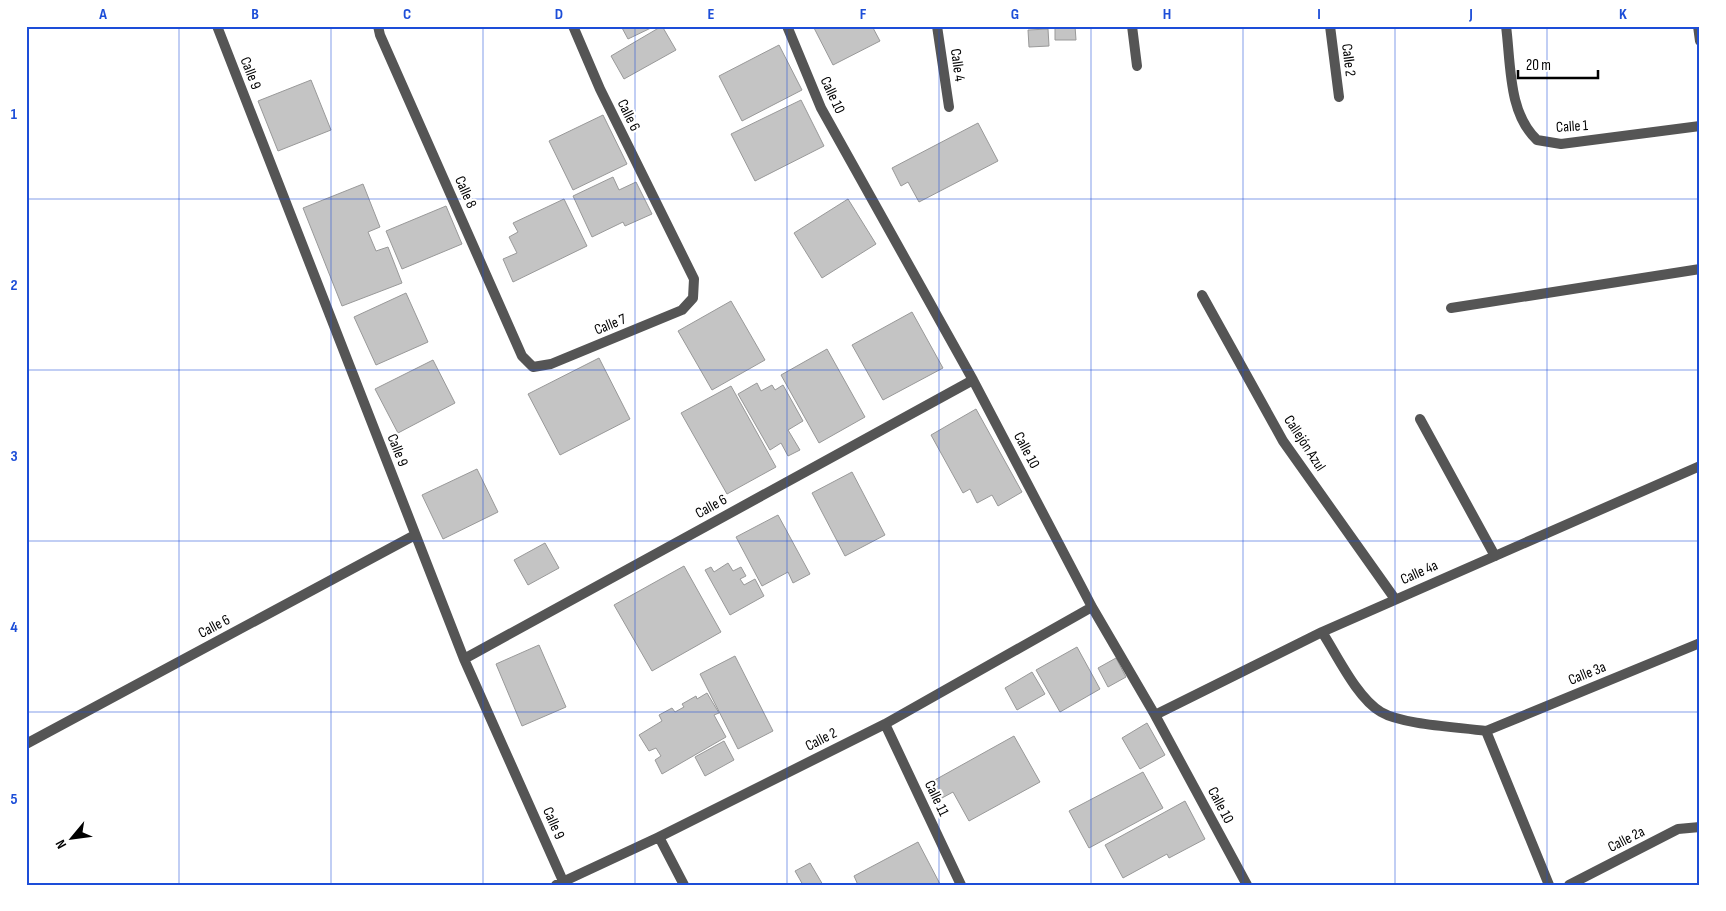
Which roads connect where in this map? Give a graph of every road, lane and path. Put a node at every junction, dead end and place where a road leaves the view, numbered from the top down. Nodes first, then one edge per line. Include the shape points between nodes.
1 (216, 26) edge
2 (378, 26) edge
3 (573, 26) edge
4 (787, 26) edge
5 (938, 26) edge
6 (1132, 26) edge
7 (1330, 26) edge
8 (1506, 26) edge
9 (1698, 26) edge
10 (1700, 41) edge
11 (1137, 66) dead end
12 (1339, 97) dead end
13 (949, 107) dead end
14 (1700, 126) edge
15 (1700, 269) edge
16 (1202, 295) dead end
17 (693, 298) joint
18 (1451, 308) dead end
19 (533, 366) joint
20 (973, 380) junction
21 (1420, 419) dead end
22 (1700, 466) edge
23 (415, 535) junction
24 (1495, 556) junction
25 (1395, 600) junction
26 (1092, 607) junction
27 (1322, 632) junction
28 (1700, 644) edge
29 (464, 658) junction
30 (1155, 715) junction
31 (886, 724) junction
32 (1486, 731) junction
33 (26, 744) edge
34 (1700, 827) edge
35 (659, 837) junction
36 (559, 883) edge
37 (684, 885) edge
38 (962, 885) edge
39 (1247, 885) edge
40 (1549, 885) edge
41 (1569, 885) edge

1 - 23 street, Calle 9
2 - 19 street, Calle 8 via 522,356
3 - 17 street, Calle 6 via 600,89 694,279
4 - 20 street, Calle 10 via 821,108
5 - 13 street, Calle 4
6 - 11 street
7 - 12 street, Calle 2
8 - 14 street, Calle 1 via 1514,99 1522,121 1537,140 1561,144
9 - 10 street
15 - 18 street
16 - 25 street, Callejón Azul via 1283,441
17 - 19 street, Calle 7 via 682,310 551,364
20 - 26 street, Calle 10
20 - 29 street, Calle 6
21 - 24 street
22 - 24 street, Calle 4a
23 - 29 street, Calle 9
23 - 33 street, Calle 6
24 - 25 street, Calle 4a
25 - 27 street, Calle 4a
26 - 30 street, Calle 10
26 - 31 street, Calle 2
27 - 30 street, Calle 4a
27 - 32 street via 1362,694 1381,712 1417,722
28 - 32 street, Calle 3a
29 - 36 street, Calle 9
30 - 39 street, Calle 10
31 - 35 street, Calle 2
31 - 38 street, Calle 11
32 - 40 street
34 - 41 street, Calle 2a via 1678,829
35 - 36 street, Calle 2
35 - 37 street

